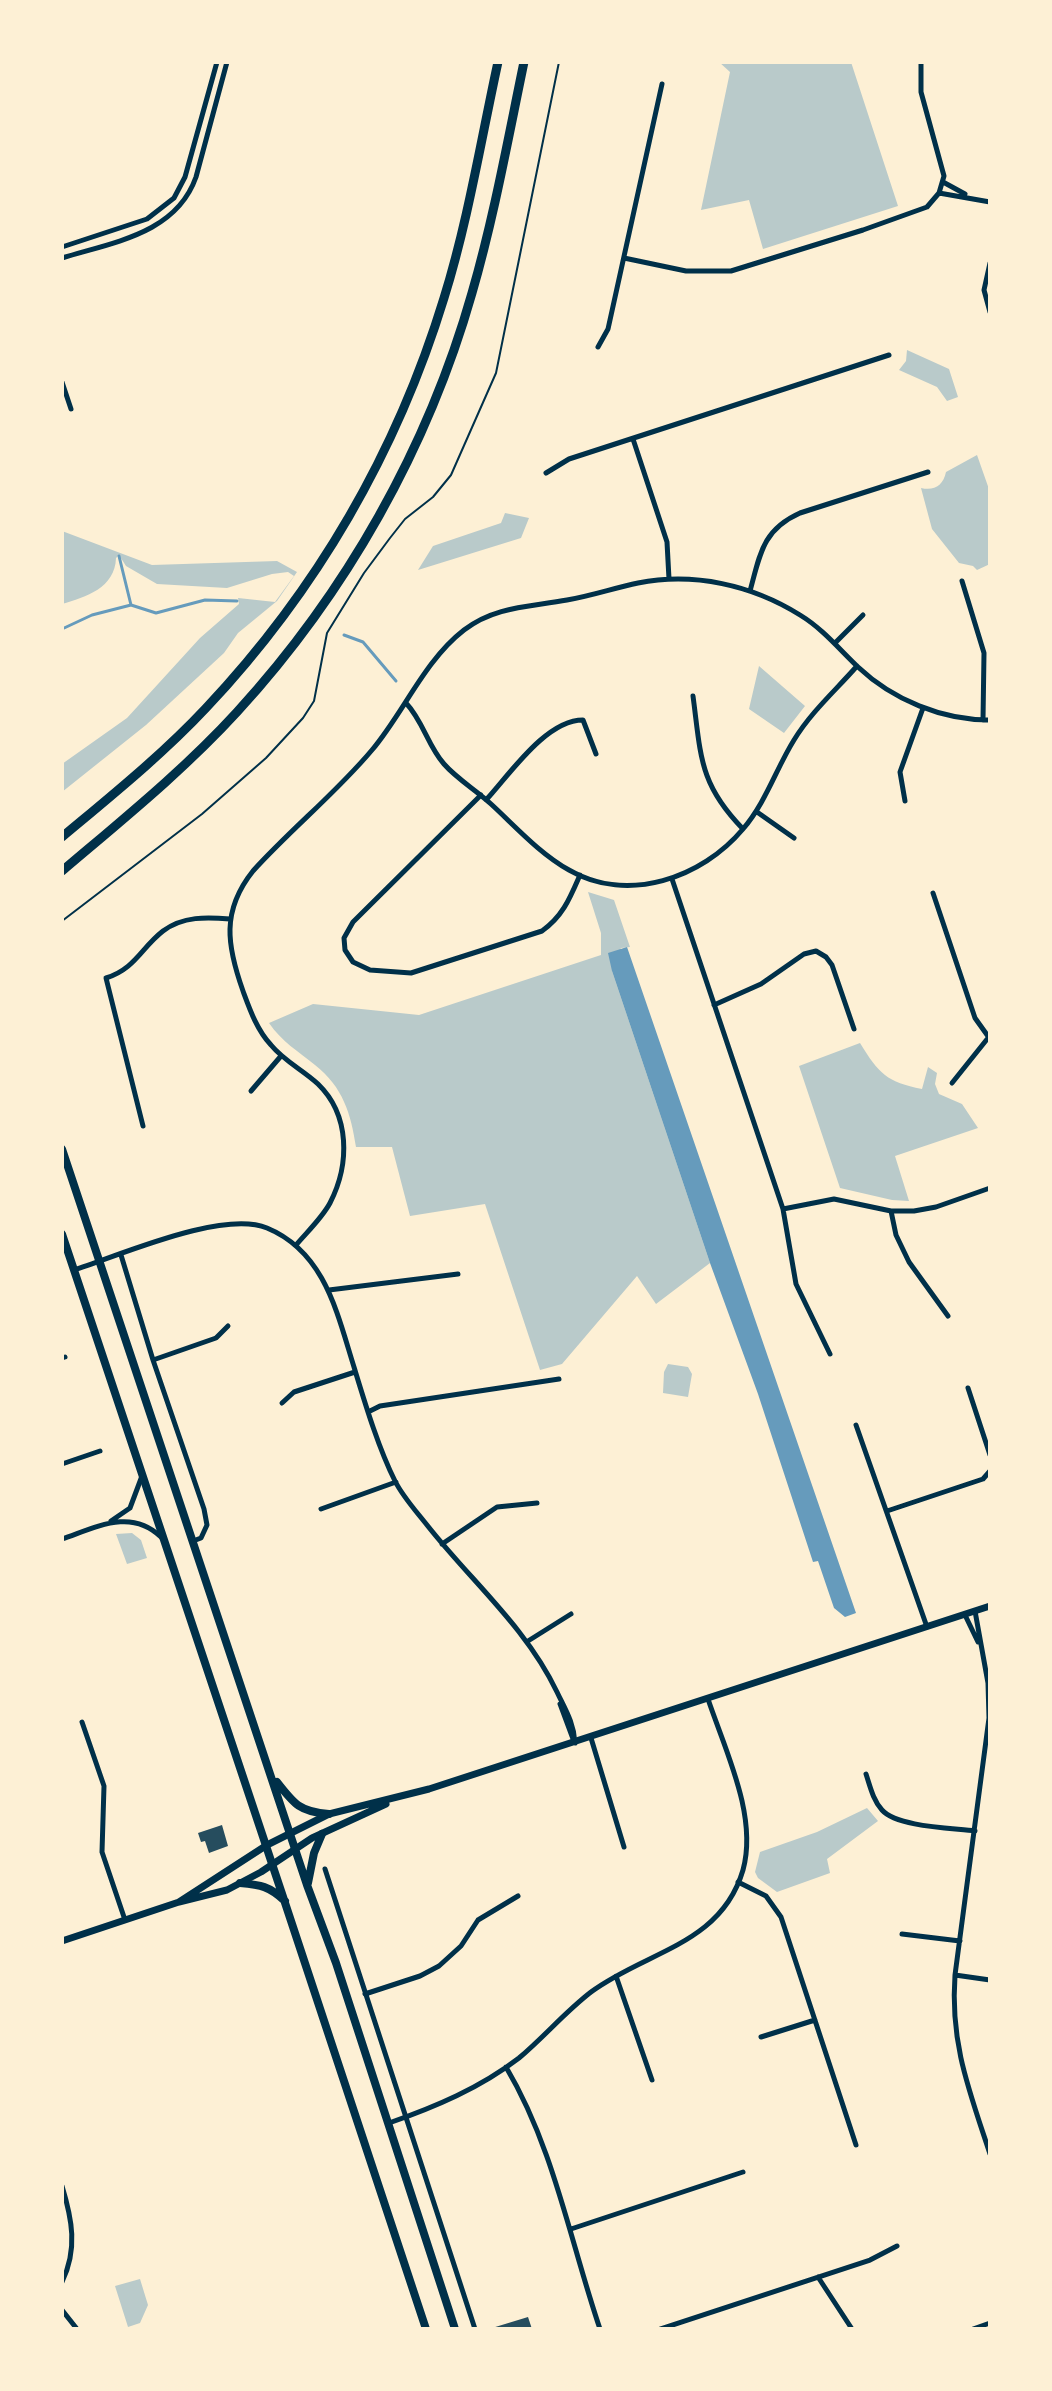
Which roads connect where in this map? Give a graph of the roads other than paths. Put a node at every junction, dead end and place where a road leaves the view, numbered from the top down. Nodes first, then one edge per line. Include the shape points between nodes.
1 (217, 62) edge
2 (227, 62) edge
3 (498, 62) edge
4 (524, 62) edge
5 (921, 62) edge
6 (662, 84) dead end
7 (943, 182) junction
8 (939, 193) junction
9 (969, 197) junction
10 (990, 202) edge
11 (62, 247) edge
12 (62, 258) edge
13 (624, 258) junction
14 (990, 263) edge
15 (990, 312) edge
16 (598, 347) dead end
17 (889, 355) dead end
18 (62, 382) edge
19 (71, 409) dead end
20 (633, 439) junction
21 (928, 472) dead end
22 (546, 473) dead end
23 (669, 579) junction
24 (962, 581) dead end
25 (750, 591) junction
26 (863, 615) dead end
27 (835, 643) junction
28 (857, 666) junction
29 (693, 696) dead end
30 (406, 703) junction
31 (923, 708) junction
32 (986, 720) edge
33 (596, 754) dead end
34 (484, 798) junction
35 (905, 801) dead end
36 (757, 812) junction
37 (743, 829) junction
38 (62, 837) edge
39 (794, 838) dead end
40 (62, 871) edge
41 (580, 875) junction
42 (672, 879) junction
43 (933, 893) dead end
44 (230, 919) junction
45 (714, 1005) junction
46 (854, 1029) dead end
47 (989, 1038) edge
48 (281, 1056) junction
49 (952, 1083) dead end
50 (251, 1091) dead end
51 (143, 1126) dead end
52 (62, 1149) edge
53 (990, 1188) edge
54 (783, 1209) junction
55 (891, 1211) junction
56 (62, 1234) edge
57 (296, 1245) junction
58 (121, 1255) junction
59 (100, 1262) junction
60 (74, 1270) junction
61 (458, 1274) dead end
62 (329, 1290) junction
63 (948, 1316) dead end
64 (228, 1326) dead end
65 (830, 1354) dead end
66 (153, 1360) junction
67 (355, 1372) junction
68 (559, 1379) dead end
69 (968, 1388) dead end
70 (282, 1403) dead end
71 (370, 1411) junction
72 (856, 1425) dead end
73 (100, 1451) dead end
74 (990, 1455) edge
75 (62, 1464) edge
76 (990, 1471) edge
77 (142, 1476) junction
78 (396, 1482) junction
79 (537, 1503) dead end
80 (321, 1509) dead end
81 (887, 1511) junction
82 (107, 1524) junction
83 (62, 1539) edge
84 (163, 1539) junction
85 (193, 1541) junction
86 (442, 1544) junction
87 (990, 1606) edge
88 (975, 1611) junction
89 (571, 1614) dead end
90 (965, 1615) junction
91 (927, 1627) junction
92 (528, 1641) junction
93 (980, 1646) junction
94 (708, 1699) junction
95 (990, 1706) edge
96 (990, 1718) edge
97 (82, 1722) dead end
98 (591, 1738) junction
99 (575, 1743) junction
100 (866, 1774) dead end
101 (272, 1775) junction
102 (403, 1797) junction
103 (329, 1814) junction
104 (291, 1831) junction
105 (975, 1831) junction
106 (322, 1834) junction
107 (267, 1845) junction
108 (624, 1847) dead end
109 (296, 1849) junction
110 (274, 1864) junction
111 (325, 1869) dead end
112 (738, 1882) junction
113 (240, 1883) junction
114 (307, 1885) junction
115 (518, 1896) dead end
116 (285, 1901) junction
117 (179, 1902) junction
118 (125, 1920) junction
119 (902, 1934) dead end
120 (62, 1941) edge
121 (960, 1941) junction
122 (955, 1975) junction
123 (616, 1976) junction
124 (990, 1980) edge
125 (365, 1994) junction
126 (815, 2020) junction
127 (761, 2037) dead end
128 (506, 2067) junction
129 (652, 2080) dead end
130 (405, 2117) junction
131 (387, 2124) junction
132 (856, 2145) dead end
133 (990, 2154) edge
134 (743, 2172) dead end
135 (62, 2186) edge
136 (571, 2229) junction
137 (897, 2246) dead end
138 (818, 2277) junction
139 (62, 2282) edge
140 (62, 2310) edge
141 (990, 2323) edge
142 (77, 2329) edge
143 (426, 2329) edge
144 (455, 2329) edge
145 (475, 2329) edge
146 (600, 2329) edge
147 (660, 2329) edge
148 (852, 2329) edge
149 (973, 2329) edge

1 - 11 street via 185,177 174,198 147,219
2 - 12 street via 196,177 176,211 149,229
3 - 38 highway via 456,255 429,343 383,455 356,505 314,574 239,672 139,772
4 - 40 highway via 482,255 444,377 395,487 333,591 258,688 159,788
5 - 7 street via 921,92 943,163
6 - 13 street
7 - 8 street
7 - 9 street
8 - 9 street
8 - 13 street via 916,213 731,271 686,271
9 - 10 street
13 - 16 street via 608,329
14 - 15 street via 984,290
17 - 20 street
18 - 19 street
20 - 22 street via 569,459
20 - 23 street via 667,542
21 - 25 street via 781,523 764,544
23 - 25 street
23 - 30 street via 489,616 442,651
24 - 32 street via 984,653
25 - 27 street via 801,616
26 - 27 street
27 - 28 street
28 - 31 street
28 - 36 street via 796,737
29 - 37 street via 705,774 720,804
30 - 34 street via 444,764
30 - 44 street via 366,757 253,871
31 - 32 street
31 - 35 street via 900,772
33 - 34 street via 583,720 571,720 542,738
34 - 41 street via 549,856
34 - 41 street via 353,922 344,938 353,962 370,970 411,973 542,931 568,905
36 - 37 street
36 - 39 street
37 - 42 street via 706,862
41 - 42 street via 629,886
42 - 45 street
43 - 47 street via 975,1018
44 - 48 street via 230,950 248,1006
44 - 51 street via 195,918 174,925 127,969 106,978
45 - 46 street via 816,951 832,965
45 - 54 street
47 - 49 street
48 - 50 street
48 - 57 street via 324,1092 340,1118 344,1137 344,1161 329,1205
52 - 59 main road
53 - 55 street via 925,1210
54 - 55 street via 834,1199
54 - 65 street via 796,1284
55 - 63 street via 909,1262
56 - 60 main road
57 - 58 street via 268,1229 236,1223 195,1230
57 - 62 street
58 - 59 street
58 - 66 street
59 - 60 street
59 - 85 main road
60 - 77 main road
61 - 62 street
62 - 67 street
64 - 66 street via 216,1338
66 - 85 street via 204,1509 206,1527
67 - 70 street via 294,1392
67 - 71 street
68 - 71 street
69 - 74 street
71 - 78 street
72 - 81 street
73 - 75 street
76 - 81 street via 983,1479
77 - 82 street via 130,1508
77 - 84 main road
78 - 80 street
78 - 86 street
79 - 86 street via 497,1507
81 - 91 street
82 - 83 street
82 - 84 street via 143,1524
84 - 107 main road
85 - 101 main road
86 - 92 street
87 - 88 main road
88 - 90 main road
88 - 93 street
89 - 92 street
90 - 91 main road
90 - 93 street
91 - 94 main road
92 - 99 street via 574,1729
93 - 95 street
94 - 98 main road
94 - 112 street via 746,1817 746,1859
95 - 96 street
96 - 105 street
97 - 118 street via 104,1786 102,1852
98 - 99 main road
98 - 108 street
99 - 102 main road
100 - 105 street via 878,1804 892,1817
101 - 103 main road via 293,1803
101 - 104 main road
102 - 103 main road
102 - 106 main road
103 - 104 main road
104 - 107 main road
104 - 109 main road
105 - 121 street
106 - 109 main road
106 - 114 main road
107 - 110 main road
107 - 117 main road
109 - 110 main road
109 - 114 main road
110 - 113 main road
110 - 116 main road
111 - 125 street
112 - 123 street via 724,1908 703,1930
112 - 126 street via 766,1896 777,1909
113 - 116 main road via 264,1884
113 - 117 main road via 215,1895
114 - 131 main road
115 - 125 street via 478,1920 439,1966
116 - 143 main road
117 - 118 main road
118 - 120 main road
119 - 121 street
121 - 122 street
122 - 124 street
122 - 133 street via 958,2053
123 - 128 street
123 - 129 street
125 - 130 street
126 - 127 street
126 - 132 street
128 - 130 street via 459,2095
128 - 136 street via 534,2118
130 - 131 street
130 - 145 street
131 - 144 main road
134 - 136 street
135 - 139 street via 73,2238
136 - 146 street
137 - 138 street
138 - 147 street
138 - 148 street
140 - 142 street
141 - 149 street

